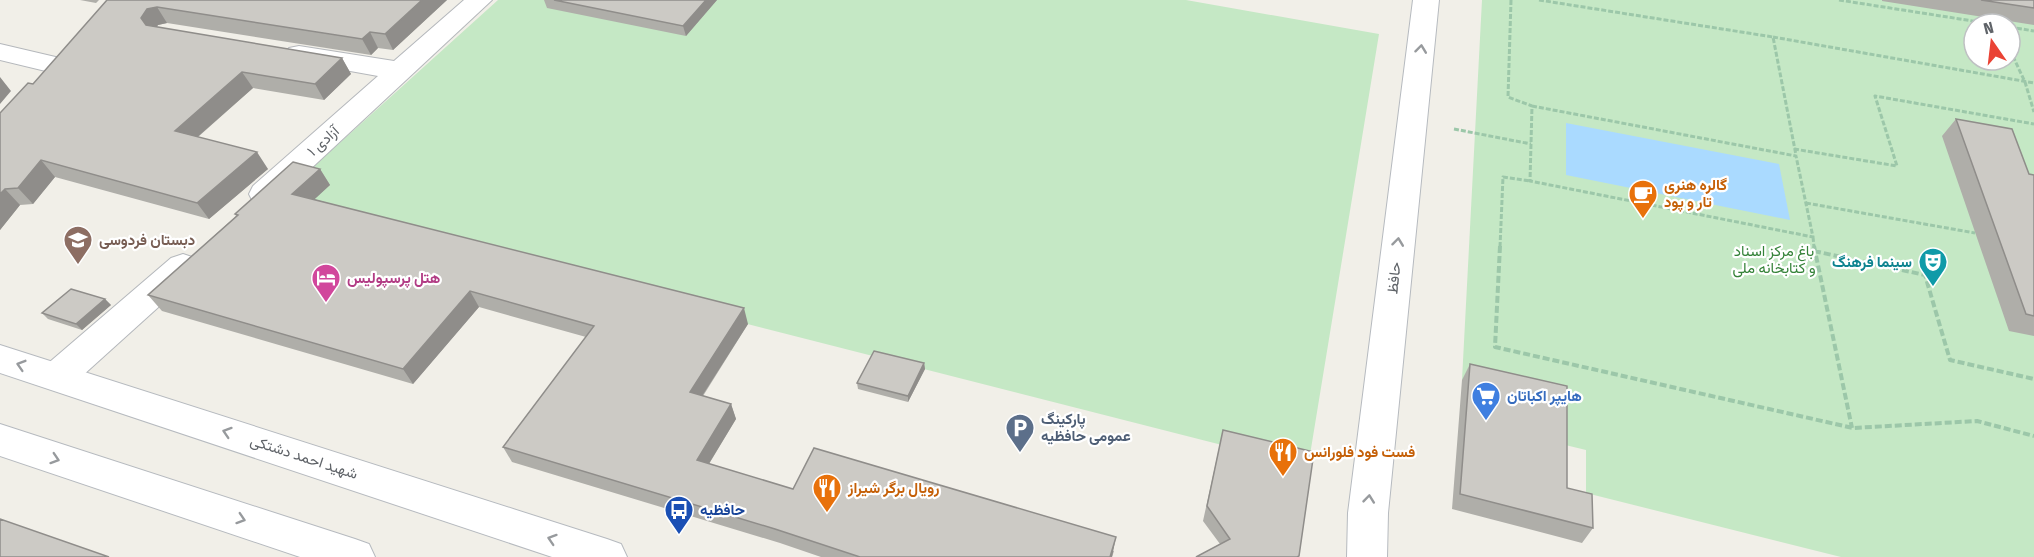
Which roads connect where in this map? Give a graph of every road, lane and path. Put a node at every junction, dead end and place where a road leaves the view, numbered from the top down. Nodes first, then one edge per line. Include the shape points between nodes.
1 (479, 0) edge
2 (1426, 0) edge
3 (1511, 0) edge
4 (1539, 0) edge
5 (1839, 0) edge
6 (1962, 19) edge
7 (1773, 37) junction
8 (272, 50) edge
9 (0, 52) edge
10 (401, 70) junction
11 (2020, 72) edge
12 (2025, 82) junction
13 (2034, 83) edge
14 (31, 90) edge
15 (1532, 106) junction
16 (2034, 112) edge
17 (2034, 124) edge
18 (1454, 129) dead end
19 (1531, 144) junction
20 (1794, 149) junction
21 (1796, 156) junction
22 (1530, 181) junction
23 (1806, 204) junction
24 (245, 210) edge
25 (1975, 233) dead end
26 (1813, 237) junction
27 (201, 249) edge
28 (1814, 251) junction
29 (0, 359) edge
30 (58, 376) junction
31 (2034, 379) edge
32 (1852, 428) junction
33 (2034, 436) edge
34 (0, 440) edge
35 (355, 557) edge
36 (607, 557) edge
37 (1367, 557) edge

1 - 10 main road, آزادی ۱
37 -> 2 main road, حافظ via 1368,513
3 - 15 path via 1508,96
4 - 7 path
5 - 6 path
7 - 12 path
7 - 20 path
8 - 10 main road
9 - 14 main road via 62,57
10 - 24 main road, آزادی ۱
11 - 12 path
12 - 13 path
12 - 16 path
15 - 19 path
15 - 21 path
17 - 20 path via 1875,96 1898,166
18 - 19 path
19 - 22 path
20 - 21 path
21 - 23 path
22 - 26 path
22 - 32 path via 1503,177 1495,347
23 - 25 path
23 - 26 path
26 - 28 path
27 - 30 main road
28 - 31 path via 1925,275 1950,360
28 - 32 path
30 -> 29 main road, شهید احمد دشتکی
36 -> 30 main road, شهید احمد دشتکی
32 - 33 path via 1977,421
34 -> 35 main road

